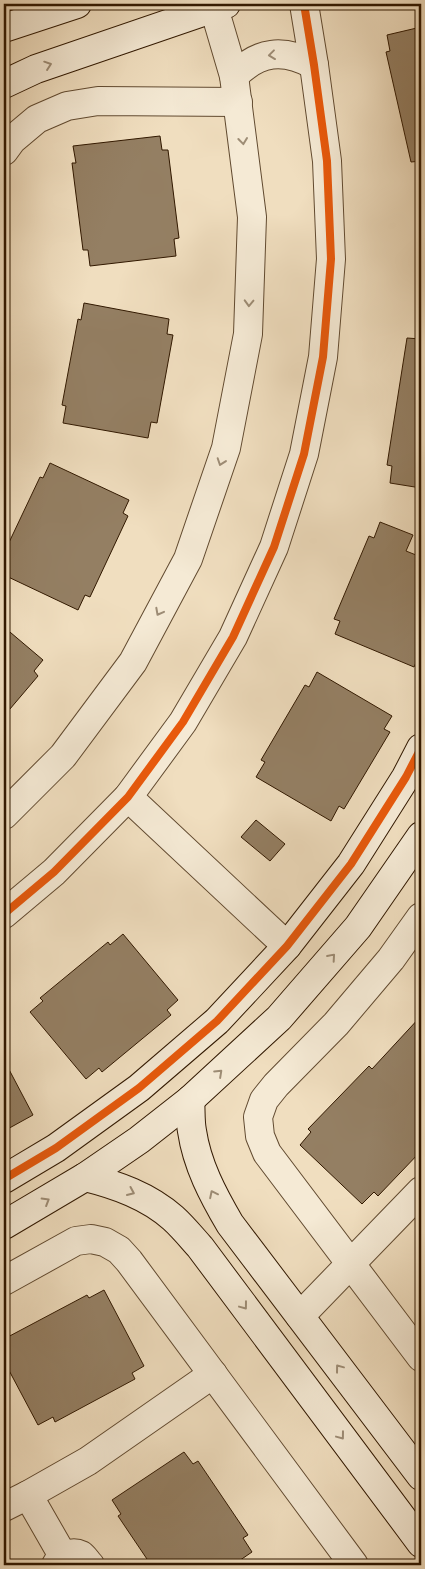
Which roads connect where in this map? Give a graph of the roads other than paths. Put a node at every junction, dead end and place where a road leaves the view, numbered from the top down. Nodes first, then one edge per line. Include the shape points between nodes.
1 (78, 4) edge
2 (304, 4) edge
3 (220, 6) edge
4 (4, 28) edge
5 (314, 66) junction
6 (4, 84) edge
7 (236, 89) junction
8 (4, 152) edge
9 (421, 748) edge
10 (128, 797) junction
11 (4, 815) edge
12 (421, 836) edge
13 (4, 914) edge
14 (421, 917) edge
15 (288, 946) junction
16 (190, 1100) junction
17 (85, 1177) junction
18 (4, 1179) edge
19 (421, 1191) edge
20 (230, 1224) junction
21 (4, 1225) edge
22 (200, 1247) junction
23 (351, 1264) junction
24 (4, 1281) edge
25 (300, 1316) junction
26 (421, 1357) edge
27 (213, 1374) junction
28 (421, 1476) edge
29 (28, 1495) junction
30 (4, 1507) edge
31 (421, 1543) edge
32 (59, 1561) edge
33 (90, 1565) edge
34 (354, 1565) edge

1 - 4 street
2 - 5 street
6 -> 3 street via 36,69
3 - 7 street
5 -> 7 street via 287,54 257,58 244,66
5 - 10 street via 327,161 331,259 322,357 304,454 274,547 233,637 183,722
7 - 8 street via 66,106 37,119 12,140
7 -> 11 street via 252,217 248,334 226,448 188,559 133,662 63,756
9 - 15 street via 351,864
10 - 13 street via 54,872
10 - 15 street
16 -> 12 street via 279,1018 358,927
14 - 23 street via 391,959 336,1024 276,1085 264,1100 258,1117 260,1136 267,1153
15 - 18 street via 217,1021 139,1088 56,1148
16 - 17 street
20 -> 16 street via 200,1163 192,1131
21 -> 17 street
17 -> 22 street via 115,1184 146,1198 173,1218
19 - 23 street
20 - 22 street
20 - 25 street
22 -> 31 street
23 - 25 street
23 - 26 street
24 - 27 street via 76,1241 91,1239 105,1242 129,1261
28 -> 25 street
27 - 29 street via 88,1461
27 - 34 street
29 - 30 street
29 - 32 street
32 - 33 street via 72,1554 82,1556

